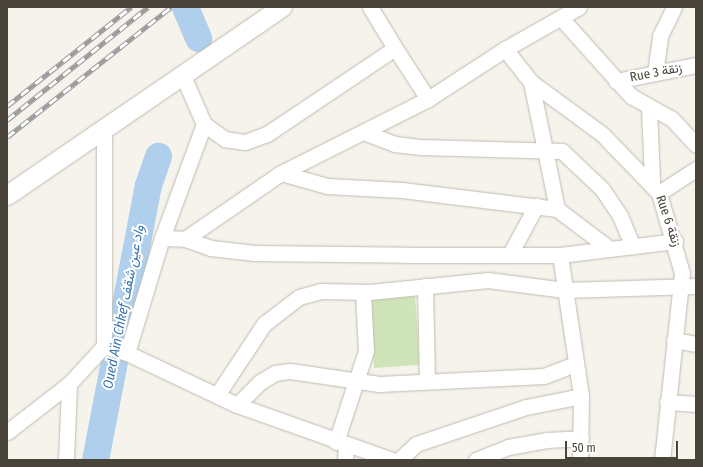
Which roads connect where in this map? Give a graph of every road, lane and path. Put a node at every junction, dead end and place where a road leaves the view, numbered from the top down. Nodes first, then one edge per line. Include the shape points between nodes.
1 (282, 7) edge
2 (370, 7) edge
3 (579, 7) edge
4 (674, 7) edge
5 (561, 18) junction
6 (395, 48) junction
7 (505, 49) junction
8 (696, 66) edge
9 (655, 73) junction
10 (183, 76) junction
11 (616, 80) junction
12 (531, 82) junction
13 (428, 99) junction
14 (649, 108) junction
15 (204, 124) junction
16 (104, 130) junction
17 (366, 133) junction
18 (696, 145) edge
19 (545, 148) junction
20 (696, 169) edge
21 (281, 173) junction
22 (656, 187) junction
23 (7, 195) edge
24 (536, 206) junction
25 (557, 209) junction
26 (162, 238) junction
27 (185, 239) junction
28 (675, 241) junction
29 (606, 246) junction
30 (633, 246) junction
31 (510, 254) junction
32 (560, 254) junction
33 (425, 286) junction
34 (680, 286) junction
35 (696, 286) edge
36 (564, 290) junction
37 (363, 292) junction
38 (674, 340) junction
39 (696, 344) edge
40 (106, 346) junction
41 (126, 352) junction
42 (576, 364) junction
43 (427, 379) junction
44 (356, 382) junction
45 (69, 384) junction
46 (217, 395) junction
47 (581, 396) junction
48 (667, 402) junction
49 (696, 404) edge
50 (237, 405) junction
51 (7, 432) edge
52 (581, 438) junction
53 (343, 449) edge
54 (66, 460) edge
55 (392, 460) edge
56 (399, 460) edge
57 (476, 460) edge
58 (580, 460) edge
59 (662, 460) edge

1 - 10 street
2 - 6 street
3 - 5 street
4 - 9 street via 660,36
5 - 7 street
5 - 11 street
6 - 13 street
6 - 15 street via 266,134 245,142 225,138
7 - 12 street, Rue 6 زنقة
7 - 13 street
8 - 9 street, Rue 3 زنقة
9 - 11 street, Rue 3 زنقة
10 - 15 street
10 - 16 street
11 - 14 street
12 - 19 street
12 - 22 street, Rue 6 زنقة via 602,134
13 - 17 street
14 - 18 street via 682,126
14 - 22 street
15 - 26 street
16 - 23 street
16 - 40 street
17 - 19 street via 395,144 421,147
17 - 21 street
19 - 25 street
19 - 30 street via 562,151 602,189 620,216
20 - 22 street
21 - 24 street via 327,186
21 - 27 street
22 - 28 street, Rue 6 زنقة
24 - 25 street
24 - 31 street
25 - 29 street
26 - 27 street
26 - 41 street
27 - 31 street via 211,248 255,253
28 - 30 street
28 - 34 street, Rue 6 زنقة via 682,273
29 - 30 street
29 - 32 street
31 - 32 street
32 - 36 street
33 - 36 street via 488,280
33 - 37 street
33 - 43 street
34 - 35 street
34 - 36 street
34 - 38 street, Rue 6 زنقة
36 - 42 street
37 - 44 street via 366,351
37 - 46 street via 321,291 299,297 283,307 243,352
38 - 39 street
38 - 48 street, Rue 6 زنقة
40 - 41 street
40 - 45 street
41 - 46 street
42 - 43 street via 544,376
42 - 47 street
43 - 44 street
44 - 50 street via 290,371 275,373 244,395
44 - 53 street
45 - 51 street
45 - 54 street
46 - 50 street
47 - 52 street
47 - 56 street via 526,407 416,444
48 - 49 street
48 - 59 street, Rue 6 زنقة
50 - 53 street
52 - 57 street via 508,446
52 - 58 street
53 - 55 street

